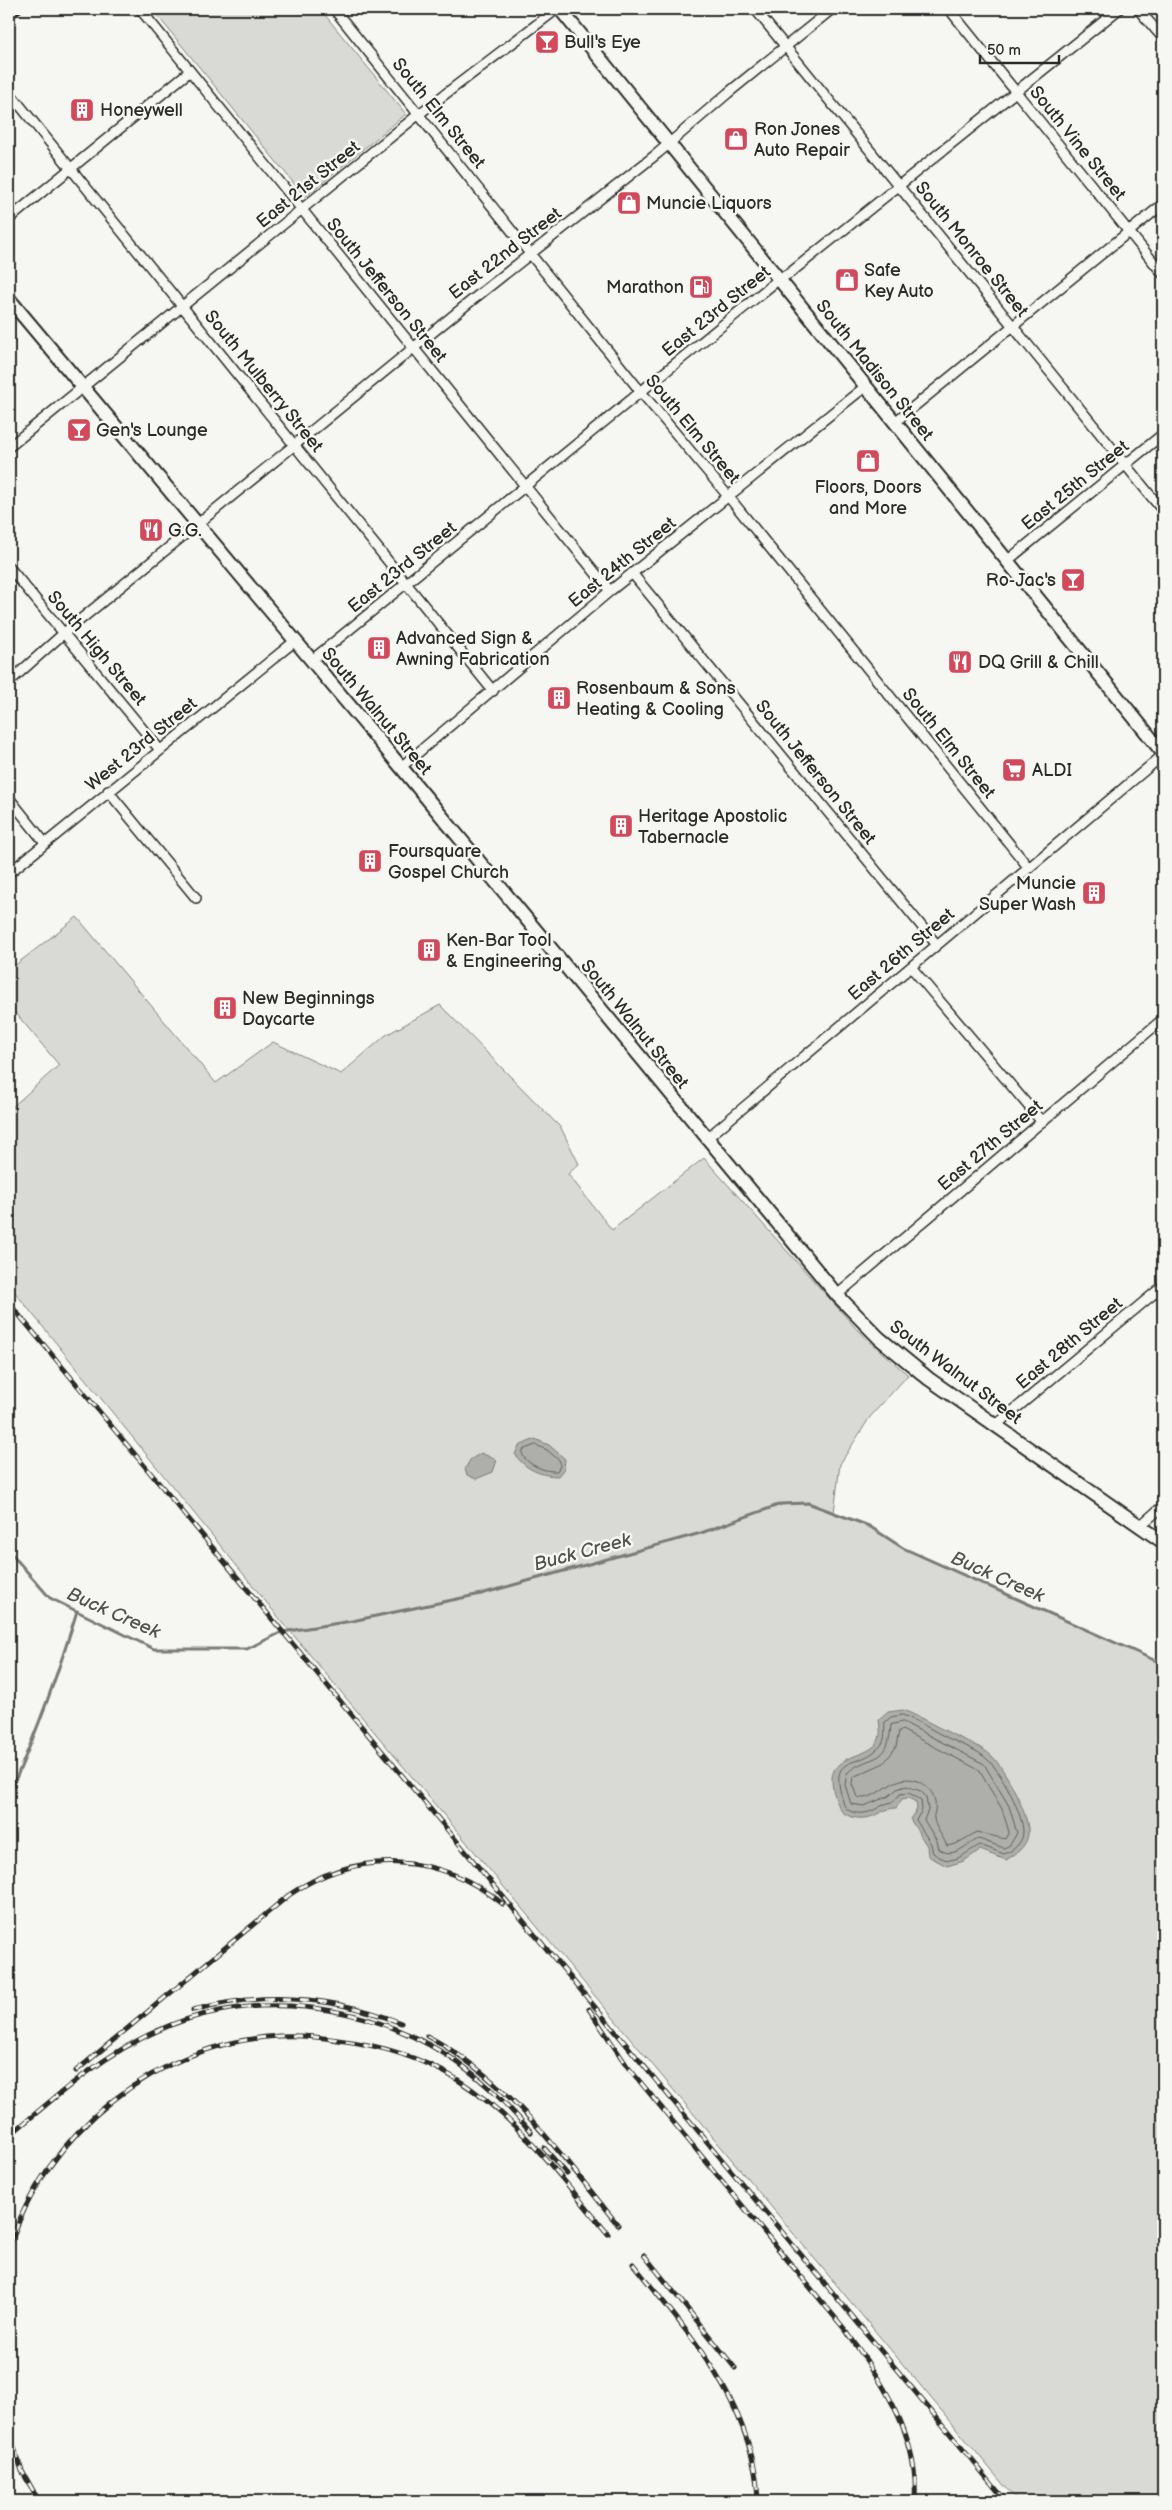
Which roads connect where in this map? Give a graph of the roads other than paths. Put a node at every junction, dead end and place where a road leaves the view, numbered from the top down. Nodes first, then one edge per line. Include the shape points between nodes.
1 (140, 9) edge
2 (334, 9) edge
3 (558, 9) edge
4 (755, 9) edge
5 (832, 9) edge
6 (949, 9) edge
7 (1118, 9) edge
8 (1138, 9) edge
9 (1163, 38) edge
10 (786, 47) junction
11 (190, 71) junction
12 (9, 92) edge
13 (1016, 92) junction
14 (419, 114) junction
15 (670, 142) junction
16 (71, 168) junction
17 (899, 186) junction
18 (1163, 204) edge
19 (302, 210) junction
20 (9, 219) edge
21 (1130, 232) junction
22 (532, 254) junction
23 (1163, 274) edge
24 (779, 279) junction
25 (9, 299) edge
26 (182, 306) junction
27 (1014, 326) junction
28 (413, 348) junction
29 (866, 386) junction
30 (82, 387) junction
31 (641, 392) junction
32 (895, 422) junction
33 (1163, 434) edge
34 (296, 444) junction
35 (9, 447) edge
36 (1126, 465) junction
37 (527, 486) junction
38 (728, 496) junction
39 (1163, 511) edge
40 (199, 524) junction
41 (1007, 561) junction
42 (9, 567) edge
43 (632, 573) junction
44 (407, 585) junction
45 (610, 591) junction
46 (64, 633) junction
47 (295, 641) junction
48 (312, 660) junction
49 (9, 682) edge
50 (493, 691) junction
51 (160, 750) junction
52 (1163, 754) edge
53 (401, 767) junction
54 (108, 791) junction
55 (9, 798) edge
56 (45, 843) junction
57 (1029, 868) junction
58 (9, 873) edge
59 (196, 898) dead end
60 (937, 945) junction
61 (911, 967) junction
62 (1163, 1019) edge
63 (1042, 1122) junction
64 (706, 1139) junction
65 (1163, 1286) edge
66 (838, 1296) junction
67 (996, 1425) junction
68 (1163, 1506) edge
69 (1141, 1525) junction
70 (1163, 1542) edge

1 - 11 street, South Jefferson Street
2 - 14 street, South Elm Street
3 - 14 street, East 21st Street
3 - 15 main road, South Madison Street
4 - 10 street, South Monroe Street
5 - 10 street, East 22nd Street
6 - 13 street, South Vine Street
7 - 13 street, East 23rd Street
8 - 9 street
10 - 15 street, East 22nd Street
10 - 17 street, South Monroe Street
11 - 16 street
11 - 19 street, South Jefferson Street
12 - 16 street, South Mulberry Street
13 - 17 street, East 23rd Street
13 - 21 street, South Vine Street
14 - 19 street, East 21st Street
14 - 22 street, South Elm Street
15 - 22 street, East 22nd Street
15 - 24 main road, South Madison Street
16 - 20 street
16 - 26 street, South Mulberry Street
17 - 24 street, East 23rd Street
17 - 27 street, South Monroe Street
18 - 21 street
19 - 26 street, East 21st Street
19 - 28 street, South Jefferson Street
21 - 23 street, South Vine Street
21 - 27 street
22 - 28 street, East 22nd Street
22 - 31 street, South Elm Street
24 - 29 main road, South Madison Street
24 - 31 street, East 23rd Street
25 - 30 main road, South Walnut Street
26 - 30 street, East 21st Street
26 - 34 street, South Mulberry Street
27 - 32 street
27 - 36 street, South Monroe Street
28 - 34 street, East 22nd Street
28 - 37 street, South Jefferson Street
29 - 32 main road, South Madison Street
29 - 38 street, East 24th Street
30 - 35 street, East 21st Street
30 - 40 main road, South Walnut Street
31 - 37 street, East 23rd Street
31 - 38 street, South Elm Street
32 - 41 main road, South Madison Street
33 - 36 street, East 25th Street
34 - 40 street, East 22nd Street
34 - 44 street, South Mulberry Street
36 - 39 street, South Monroe Street
36 - 41 street, East 25th Street
37 - 44 street, East 23rd Street
37 - 45 street, South Jefferson Street
38 - 43 street, East 24th Street
38 - 57 street, South Elm Street
40 - 46 street, East 22nd Street
40 - 47 main road, South Walnut Street
41 - 52 main road, South Madison Street
42 - 46 street, South High Street
43 - 45 street, East 24th Street
43 - 60 street, South Jefferson Street
44 - 48 street, East 23rd Street
44 - 50 street, South Mulberry Street
45 - 50 street, East 24th Street
46 - 49 street, East 22nd Street
46 - 51 street, South High Street
47 - 48 main road, South Walnut Street
47 - 51 street, West 23rd Street
48 - 53 main road, South Walnut Street
50 - 53 street, East 24th Street
51 - 54 street, West 23rd Street
52 - 57 street, East 26th Street
53 - 64 main road, South Walnut Street
54 - 56 street, West 23rd Street
54 - 59 street
55 - 56 street
56 - 58 street, West 23rd Street
57 - 60 street, East 26th Street
60 - 61 street, East 26th Street
61 - 63 street
61 - 64 street, East 26th Street
62 - 63 street, East 27th Street
63 - 66 street, East 27th Street
64 - 66 main road, South Walnut Street
65 - 67 street, East 28th Street
66 - 67 main road, South Walnut Street via 901,1358
67 - 69 main road, South Walnut Street
68 - 69 street
69 - 70 main road, South Walnut Street

